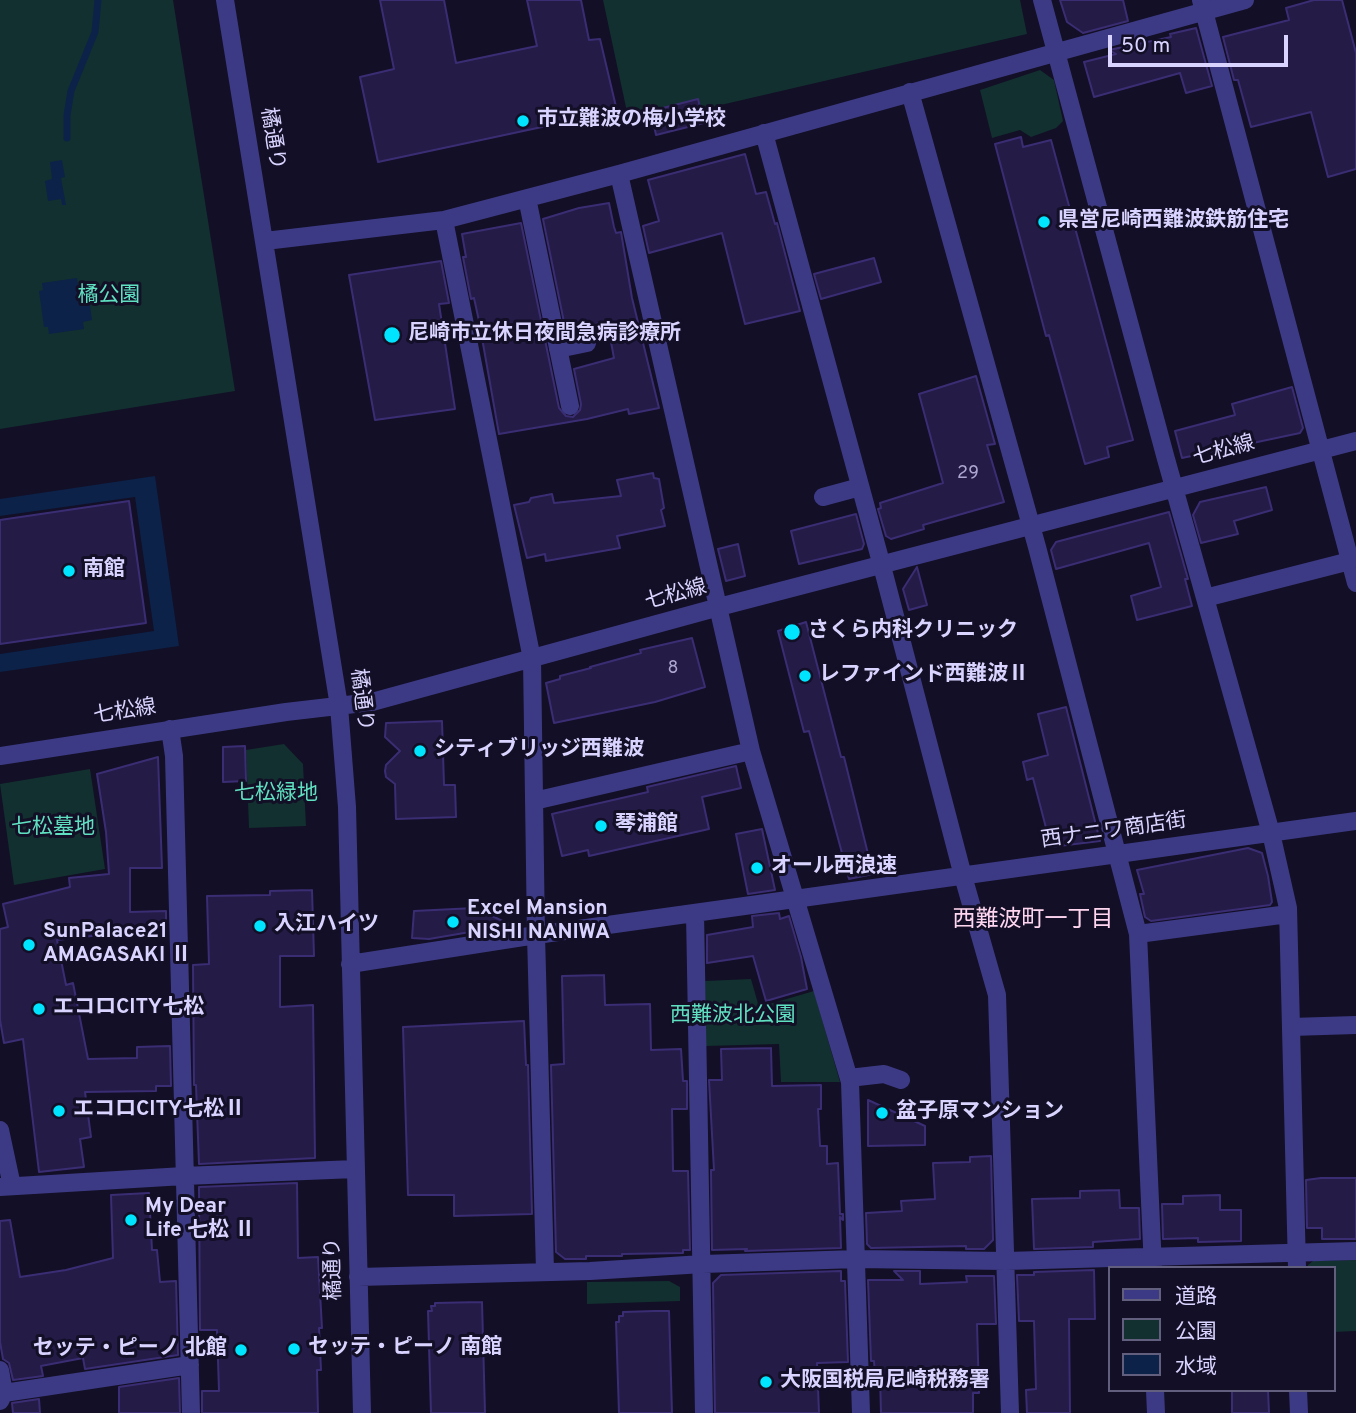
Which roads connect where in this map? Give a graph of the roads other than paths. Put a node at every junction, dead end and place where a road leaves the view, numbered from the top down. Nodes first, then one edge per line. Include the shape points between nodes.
1 (225, 0) edge
2 (1042, 0) edge
3 (1245, 0) edge
4 (1203, 5) edge
5 (1056, 51) junction
6 (910, 92) junction
7 (764, 133) junction
8 (619, 174) junction
9 (527, 198) junction
10 (444, 220) junction
11 (265, 242) junction
12 (587, 343) dead end
13 (558, 349) junction
14 (569, 406) dead end
15 (1356, 441) edge
16 (1322, 449) junction
17 (860, 487) junction
18 (1174, 489) junction
19 (823, 498) dead end
20 (1031, 527) junction
21 (1350, 561) junction
22 (882, 566) junction
23 (1356, 583) edge
24 (1205, 598) junction
25 (719, 607) junction
26 (531, 659) junction
27 (339, 706) junction
28 (170, 729) junction
29 (751, 751) junction
30 (0, 756) edge
31 (534, 801) junction
32 (1356, 821) edge
33 (1271, 833) junction
34 (1118, 854) junction
35 (963, 876) junction
36 (795, 900) junction
37 (695, 913) junction
38 (1288, 914) junction
39 (1138, 934) junction
40 (536, 935) junction
41 (350, 964) junction
42 (1356, 1025) edge
43 (1291, 1027) junction
44 (849, 1078) junction
45 (901, 1080) dead end
46 (0, 1130) edge
47 (355, 1169) junction
48 (184, 1176) junction
49 (6, 1187) edge
50 (1356, 1251) edge
51 (857, 1259) junction
52 (1297, 1260) edge
53 (1006, 1261) junction
54 (1153, 1262) edge
55 (703, 1264) junction
56 (545, 1271) junction
57 (358, 1277) junction
58 (190, 1365) junction
59 (0, 1370) edge
60 (1155, 1392) edge
61 (1298, 1392) edge
62 (2, 1397) edge
63 (191, 1413) edge
64 (362, 1413) edge
65 (704, 1413) edge
66 (861, 1413) edge
67 (1010, 1413) edge
68 (1156, 1413) edge
69 (1299, 1413) edge

1 - 11 street, 橘通り
2 - 5 street
3 - 4 street
4 - 5 street
4 - 16 street
5 - 6 street
5 - 18 street
6 - 7 street
6 - 20 street
7 - 8 street
7 - 17 street
8 - 9 street
8 - 25 street
9 - 10 street
9 - 13 street
10 - 11 street
10 - 26 street
11 - 27 street, 橘通り
12 - 13 street
13 - 14 street
15 - 16 street, 七松線
16 - 18 street, 七松線
16 - 21 street
17 - 19 street
17 - 22 street
18 - 20 street, 七松線
18 - 24 street
20 - 22 street, 七松線
20 - 34 street
21 - 23 street
21 - 24 street
22 - 25 street, 七松線
22 - 35 street
24 - 33 street
25 - 26 street, 七松線
25 - 29 street
26 - 27 street, 七松線 via 372,702
26 - 31 street
27 - 28 street, 七松線
27 - 41 street, 橘通り via 347,807
28 - 30 street, 七松線
28 - 48 street
29 - 31 street
29 - 36 street
31 - 40 street
32 - 33 street, 西ナニワ商店街
33 - 34 street, 西ナニワ商店街
33 - 38 street
34 - 35 street, 西ナニワ商店街
34 - 39 street
35 - 36 street, 西ナニワ商店街
35 - 53 street via 997,995
36 - 37 street, 西ナニワ商店街
36 - 44 street
37 - 40 street, 西ナニワ商店街
37 - 55 street
38 - 39 street
38 - 43 street
39 - 54 street
40 - 41 street, 西ナニワ商店街
40 - 56 street
41 - 47 street, 橘通り
42 - 43 street
43 - 52 street
44 - 45 street via 884,1074
44 - 51 street
46 - 49 street
47 - 48 street
47 - 57 street, 橘通り
48 - 49 street
48 - 58 street
50 - 52 street
51 - 53 street
51 - 55 street
51 - 66 street
52 - 54 street
53 - 54 street
53 - 67 street
55 - 56 street
55 - 65 street
56 - 57 street
57 - 64 street, 橘通り
58 - 62 street
58 - 63 street
59 - 62 street
60 - 68 street
61 - 69 street

